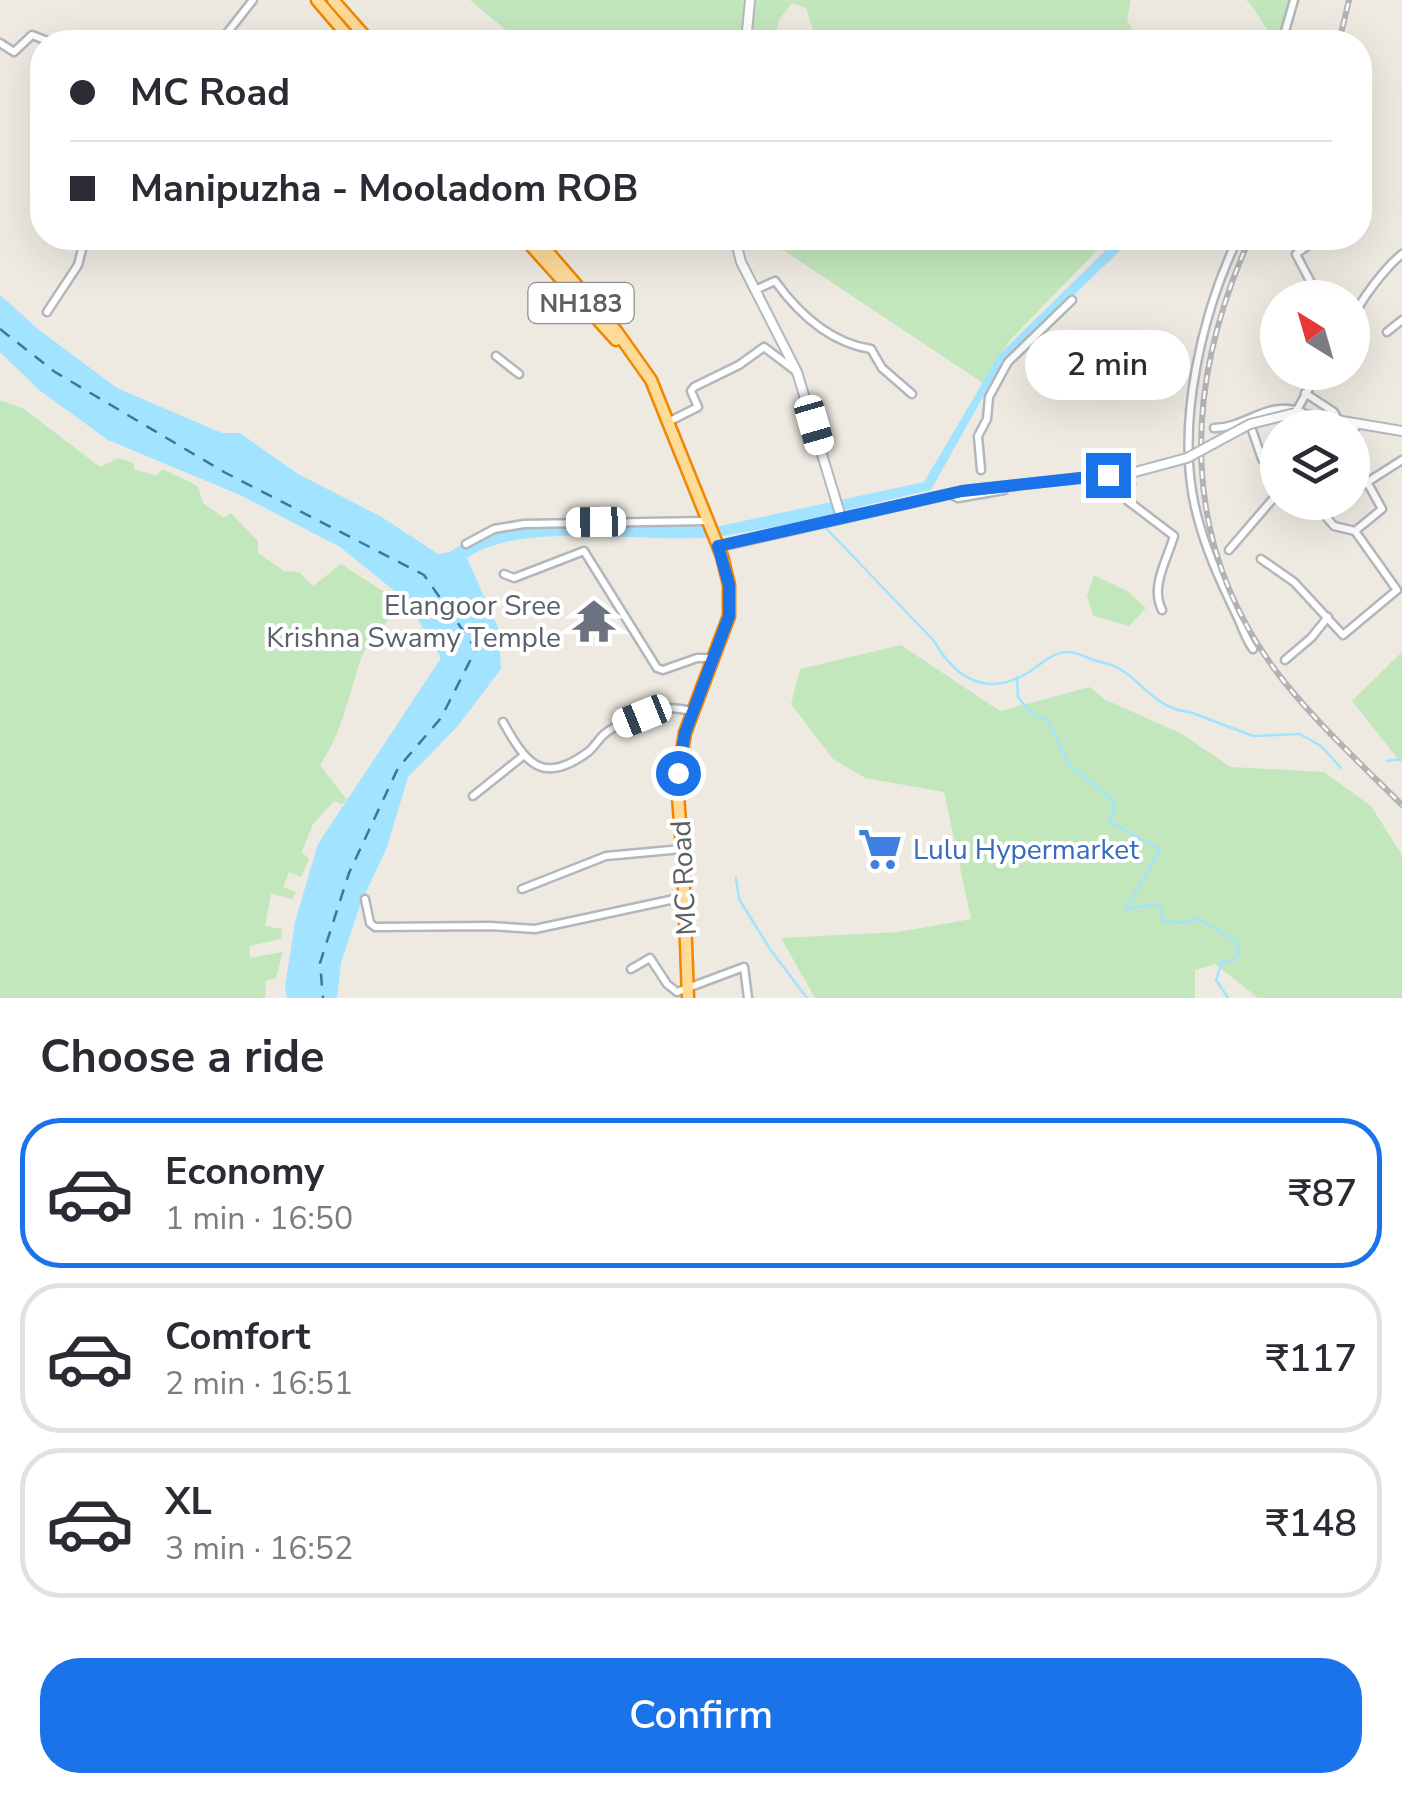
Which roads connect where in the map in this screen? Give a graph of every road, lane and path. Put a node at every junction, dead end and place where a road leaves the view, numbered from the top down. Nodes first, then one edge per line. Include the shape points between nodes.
1 (253, 0) edge
2 (317, 0) edge
3 (333, 0) edge
4 (750, 0) edge
5 (1294, 0) edge
6 (229, 30) edge
7 (343, 30) edge
8 (359, 30) edge
9 (747, 30) edge
10 (1285, 30) edge
11 (30, 37) edge
12 (0, 43) edge
13 (82, 250) edge
14 (535, 250) edge
15 (547, 250) edge
16 (738, 250) edge
17 (1233, 250) edge
18 (1301, 250) edge
19 (1402, 254) edge
20 (1310, 280) edge
21 (755, 290) junction
22 (1370, 293) edge
23 (1072, 300) dead end
24 (47, 312) dead end
25 (1402, 320) edge
26 (1387, 332) dead end
27 (496, 356) dead end
28 (641, 366) junction
29 (797, 372) junction
30 (519, 374) dead end
31 (1307, 390) edge
32 (1305, 393) junction
33 (912, 394) dead end
34 (1299, 410) edge
35 (1331, 410) edge
36 (1260, 413) edge
37 (668, 422) junction
38 (1260, 422) edge
39 (1250, 424) junction
40 (1370, 426) edge
41 (1214, 428) dead end
42 (1402, 431) edge
43 (1260, 453) edge
44 (1402, 461) edge
45 (981, 470) dead end
46 (1370, 480) edge
47 (1370, 489) edge
48 (950, 494) junction
49 (1260, 514) edge
50 (841, 517) junction
51 (1329, 520) edge
52 (1370, 520) edge
53 (1370, 520) edge
54 (708, 525) junction
55 (1356, 531) junction
56 (466, 544) dead end
57 (718, 546) junction
58 (1229, 550) dead end
59 (1261, 559) dead end
60 (504, 574) dead end
61 (1162, 610) dead end
62 (1328, 617) junction
63 (1253, 649) dead end
64 (714, 658) junction
65 (1285, 660) dead end
66 (693, 710) junction
67 (502, 722) dead end
68 (523, 756) junction
69 (474, 796) dead end
70 (682, 849) junction
71 (522, 889) dead end
72 (684, 898) junction
73 (366, 899) dead end
74 (630, 970) dead end
75 (688, 993) edge
76 (748, 998) edge

1 - 6 street
2 - 7 highway
3 - 8 highway
4 - 9 main road
5 - 10 street
11 - 12 street via 14,52
13 - 24 street
14 - 28 highway, MC Road / NH183
15 - 28 highway, MC Road / NH183
16 - 21 main road
17 - 63 street via 1202,334 1188,450 1212,564
18 - 20 street via 1296,254
19 - 22 street via 1383,269
21 - 29 main road
21 - 33 street via 775,282 840,341 871,349
23 - 45 street via 1008,362 988,397 978,436
25 - 26 street
27 - 30 street
28 - 37 highway, MC Road / NH183
29 - 37 street via 761,348 694,387 698,408
29 - 50 main road
31 - 32 street
32 - 34 street
32 - 35 street
36 - 41 street
37 - 54 highway, MC Road / NH183
38 - 39 main road, bridge
39 - 43 street
39 - 48 main road, bridge via 1187,458 1135,472
40 - 42 main road
44 - 46 street
47 - 52 street via 1382,510
48 - 50 main road
48 - 61 street via 1126,477 1129,502 1174,536 1157,588
49 - 58 street
50 - 57 main road
51 - 55 street
53 - 55 street
54 - 56 street via 524,524 494,529
54 - 57 highway, MC Road / NH183
55 - 62 street via 1397,590 1343,635
57 - 64 highway, MC Road / NH183 via 730,600
59 - 62 street
60 - 64 street via 514,578 584,551 657,668
62 - 65 street
64 - 66 highway, MC Road / NH183
66 - 68 street via 664,708 631,720 606,732 586,754 552,768
66 - 70 highway, MC Road / NH183 via 676,783
67 - 68 street
68 - 69 street
70 - 71 street via 599,858
70 - 72 highway, MC Road / NH183
72 - 73 street via 534,929 375,927
72 - 75 highway, MC Road / NH183
74 - 75 street via 650,958 672,989
75 - 76 street via 744,967

